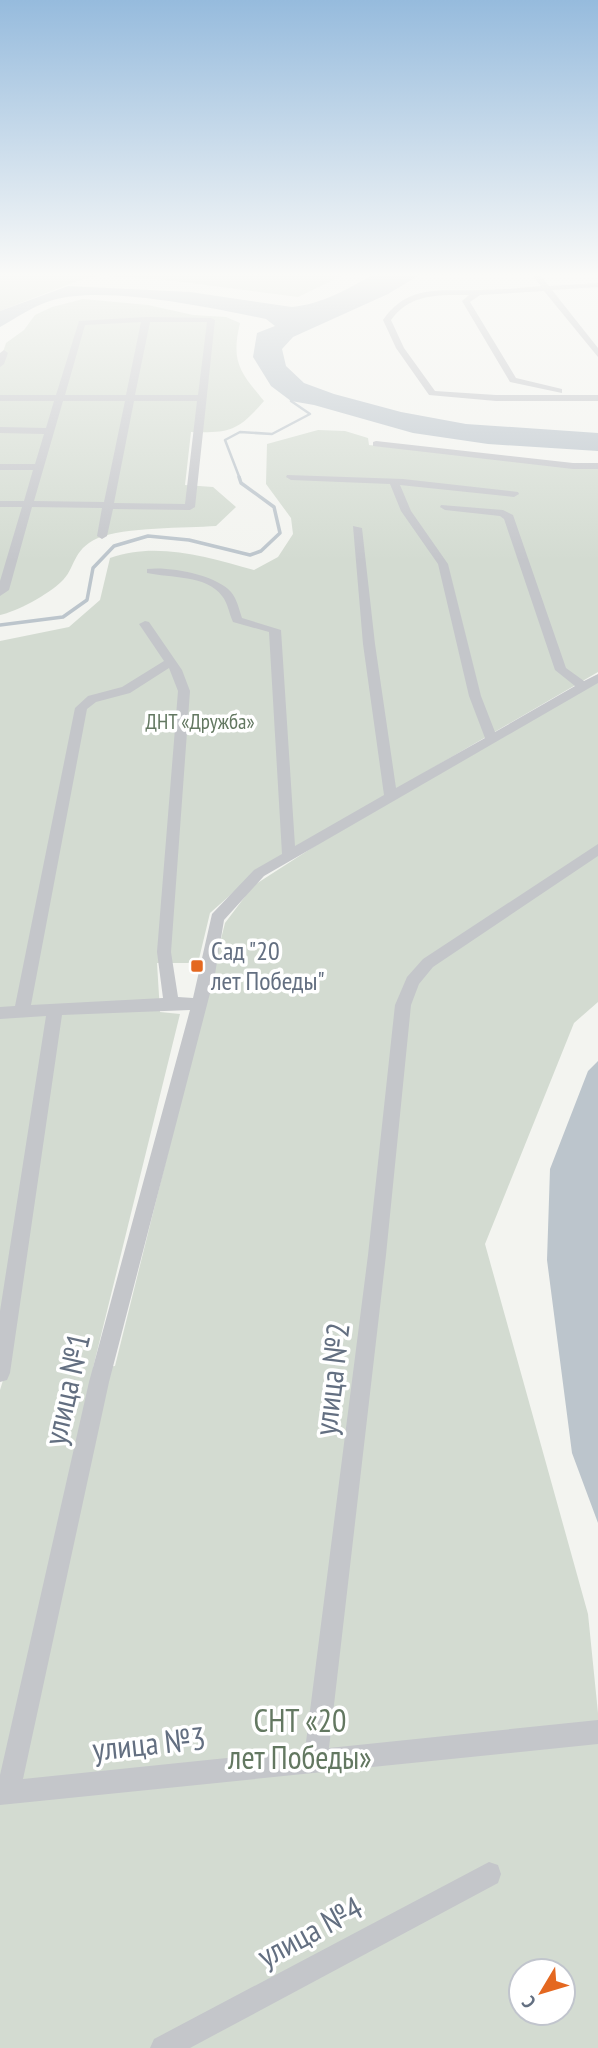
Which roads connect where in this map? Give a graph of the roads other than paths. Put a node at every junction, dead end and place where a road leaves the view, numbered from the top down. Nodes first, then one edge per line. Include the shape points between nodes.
1 (68, 370) edge
2 (136, 370) edge
3 (207, 370) edge
4 (416, 370) edge
5 (507, 370) edge
6 (0, 398) edge
7 (60, 398) junction
8 (130, 398) junction
9 (204, 398) junction
10 (598, 398) edge
11 (0, 430) edge
12 (50, 431) junction
13 (376, 444) dead end
14 (598, 466) edge
15 (0, 467) edge
16 (39, 467) junction
17 (291, 477) dead end
18 (395, 482) junction
19 (514, 494) dead end
20 (0, 504) edge
21 (28, 504) junction
22 (445, 506) dead end
23 (108, 507) junction
24 (357, 528) dead end
25 (102, 536) dead end
26 (0, 547) edge
27 (16, 547) junction
28 (151, 570) dead end
29 (0, 593) edge
30 (145, 624) dead end
31 (170, 662) junction
32 (598, 678) edge
33 (583, 686) junction
34 (492, 739) junction
35 (391, 798) junction
36 (598, 849) edge
37 (289, 855) junction
38 (171, 1003) junction
39 (199, 1004) junction
40 (22, 1011) junction
41 (55, 1011) junction
42 (0, 1013) edge
43 (0, 1373) edge
44 (598, 1732) edge
45 (316, 1759) junction
46 (4, 1793) edge
47 (489, 1874) dead end
48 (163, 2048) edge

1 - 7 street
2 - 8 street
3 - 9 street
4 - 10 street via 432,393
5 - 10 street via 513,380
6 - 7 street
7 - 8 street
7 - 12 street
8 - 9 street
8 - 23 street
9 - 23 street via 190,507
11 - 12 street
12 - 16 street
13 - 14 street
15 - 16 street
16 - 21 street
17 - 18 street
18 - 19 street
18 - 34 street via 394,489 407,512 443,564 475,696
20 - 21 street
21 - 23 street
21 - 27 street
22 - 33 street via 509,517 561,670
23 - 25 street
24 - 35 street
26 - 27 street
27 - 29 street
28 - 37 street via 211,583 227,594 237,620 275,631
30 - 31 street
31 - 38 street via 184,691 164,952
31 - 40 street via 126,690 92,699 81,708
32 - 33 street, улица №1
33 - 34 street, улица №1
34 - 35 street, улица №1
35 - 37 street, улица №1
36 - 45 street, улица №2 via 428,963 412,981 403,1005
37 - 39 street, улица №1 via 259,873 217,918
38 - 39 street
38 - 41 street
39 - 46 street, улица №1 via 99,1382
40 - 41 street
40 - 42 street
41 - 43 street
44 - 45 street, улица №3
45 - 46 street, улица №3
47 - 48 street, улица №4

